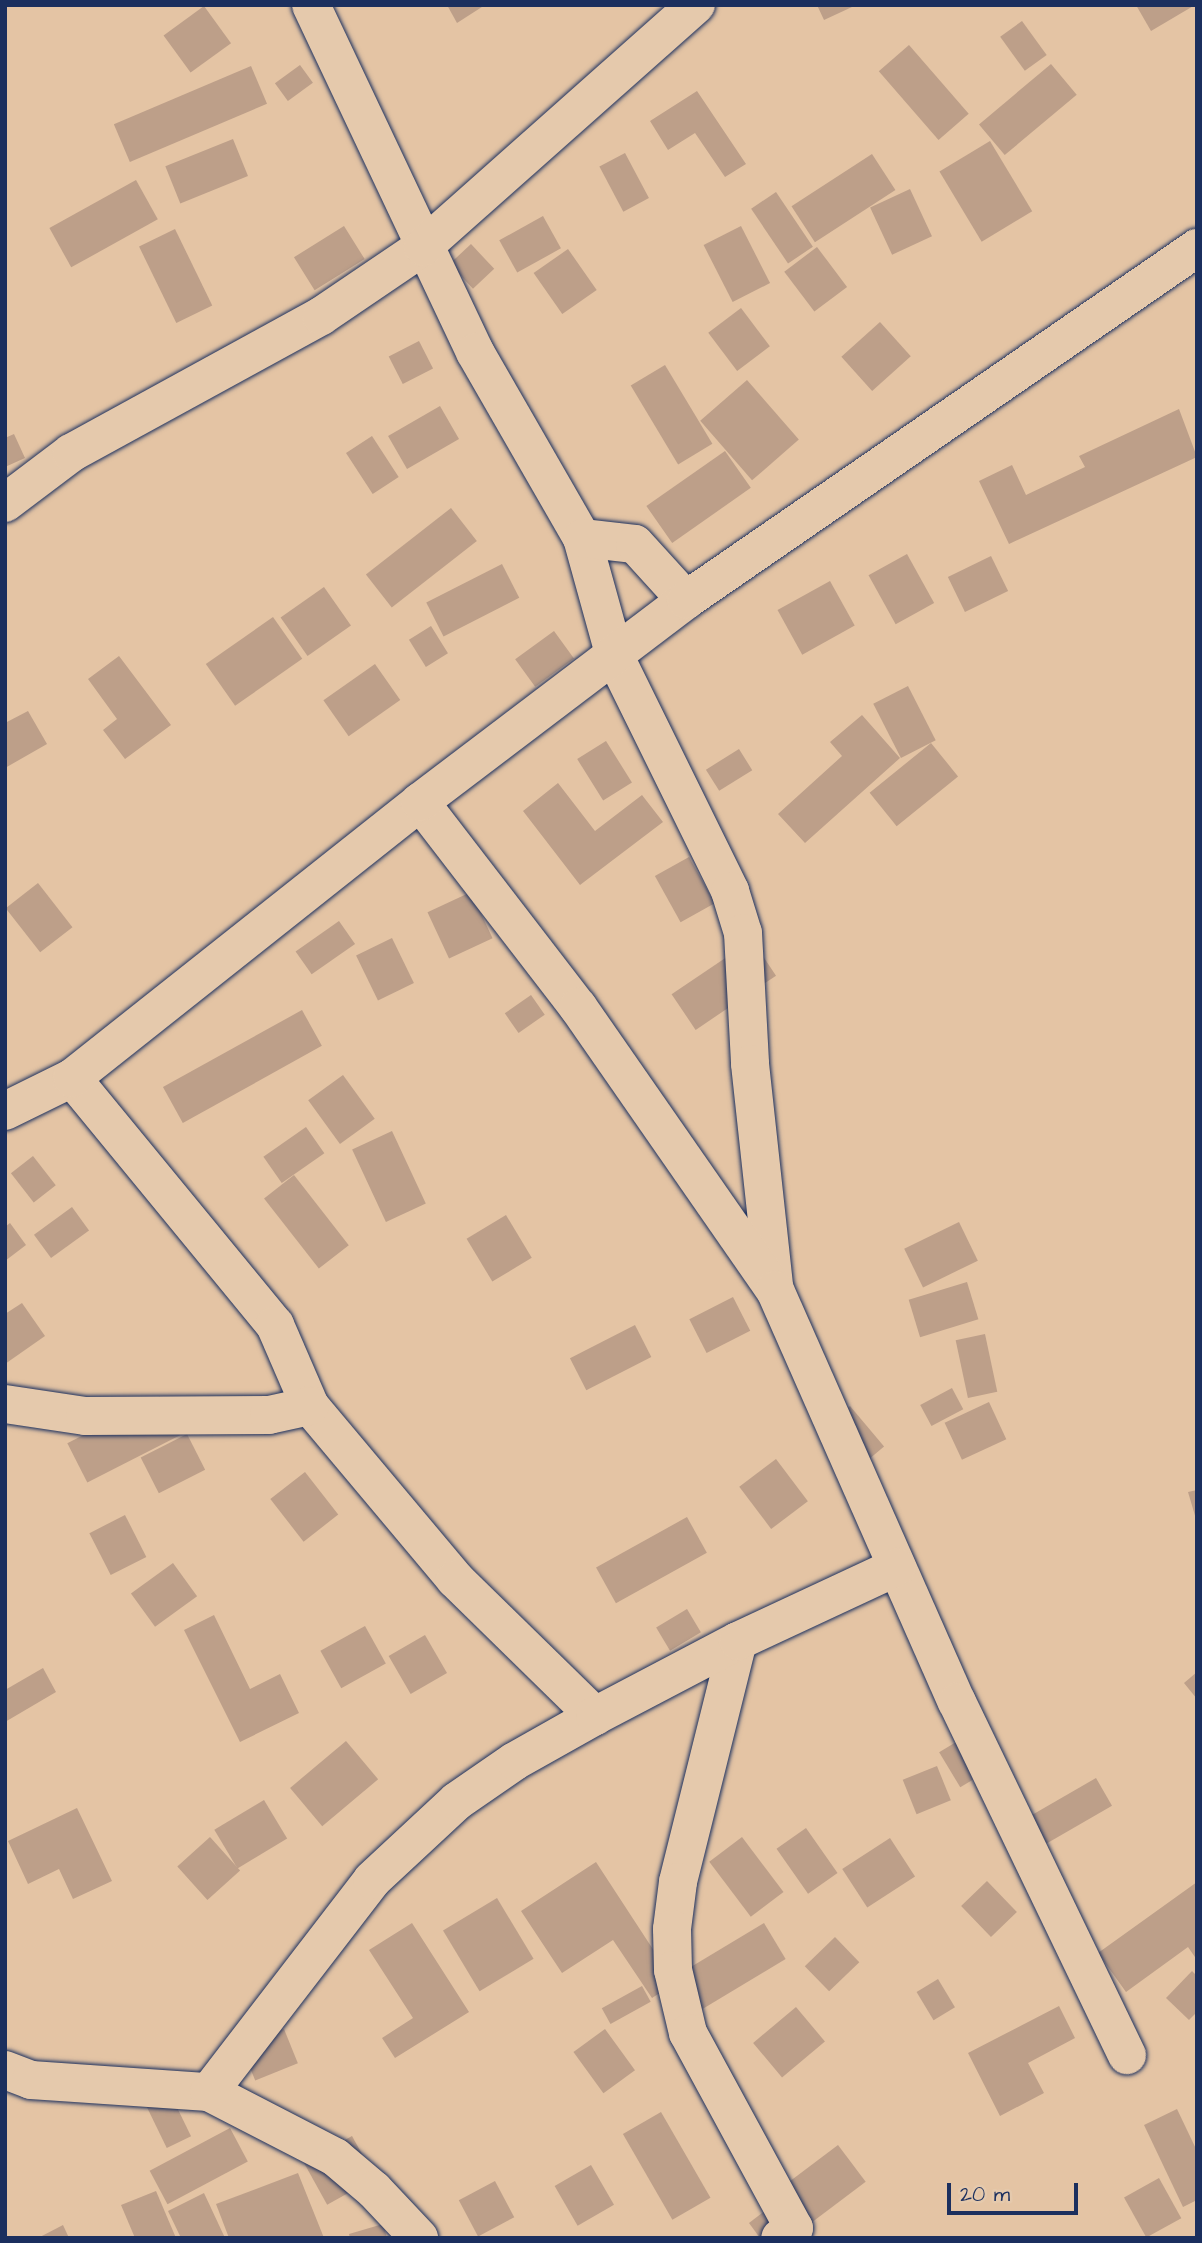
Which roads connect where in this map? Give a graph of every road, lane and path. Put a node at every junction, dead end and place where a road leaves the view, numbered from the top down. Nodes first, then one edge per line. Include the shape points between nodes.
1 (311, 5) edge
2 (696, 5) edge
3 (423, 247) junction
4 (1197, 248) edge
5 (5, 503) edge
6 (583, 538) junction
7 (686, 600) junction
8 (615, 657) junction
9 (419, 802) junction
10 (72, 1078) junction
11 (5, 1111) edge
12 (775, 1290) junction
13 (5, 1404) edge
14 (310, 1406) junction
15 (897, 1567) junction
16 (738, 1640) junction
17 (595, 1716) junction
18 (1127, 2055) dead end
19 (5, 2070) edge
20 (209, 2092) junction
21 (419, 2238) edge
22 (780, 2238) edge

1 - 3 street
2 - 3 street
3 - 5 street via 321,316 71,453
3 - 6 street via 475,352
4 - 7 street
6 - 7 street via 635,544
6 - 8 street
7 - 8 street
8 - 9 street
8 - 12 street via 730,891 743,933 750,1064
9 - 10 street
9 - 12 street via 578,1007
10 - 11 street
10 - 14 street via 275,1325
12 - 15 street
13 - 14 street via 85,1416 269,1415
14 - 17 street via 455,1578
15 - 16 street
15 - 18 street
16 - 17 street
16 - 22 street via 678,1882 673,1970 688,2034 794,2228
17 - 20 street via 515,1761 457,1801 372,1880
19 - 20 street via 31,2080
20 - 21 street via 335,2157

